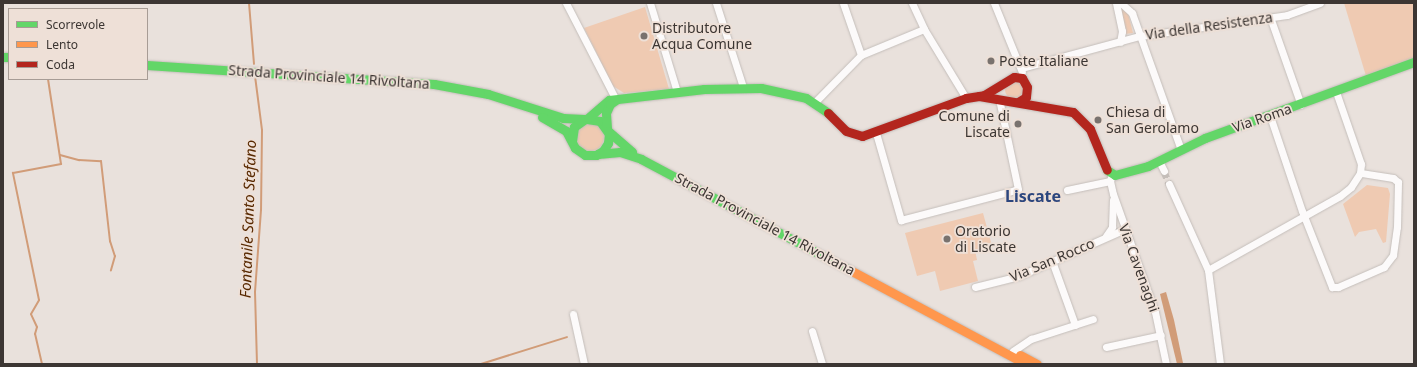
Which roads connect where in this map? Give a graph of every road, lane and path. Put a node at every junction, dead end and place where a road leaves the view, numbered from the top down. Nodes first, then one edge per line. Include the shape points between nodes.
1 (566, 3) edge
2 (650, 3) edge
3 (716, 3) edge
4 (842, 3) edge
5 (912, 3) edge
6 (994, 3) edge
7 (1116, 3) edge
8 (1121, 3) edge
9 (1320, 3) edge
10 (1270, 17) junction
11 (924, 28) junction
12 (1140, 36) junction
13 (1120, 42) junction
14 (862, 55) junction
15 (1414, 62) edge
16 (148, 65) edge
17 (1021, 68) junction
18 (1013, 77) junction
19 (1002, 84) junction
20 (1026, 84) junction
21 (743, 87) junction
22 (677, 92) junction
23 (1336, 92) junction
24 (978, 96) junction
25 (966, 98) junction
26 (999, 99) junction
27 (510, 100) junction
28 (616, 100) junction
29 (1013, 101) junction
30 (814, 102) junction
31 (1036, 105) junction
32 (1301, 105) junction
33 (1270, 116) junction
34 (586, 119) junction
35 (608, 130) junction
36 (876, 133) junction
37 (572, 142) junction
38 (1181, 150) junction
39 (598, 154) junction
40 (641, 159) junction
41 (1159, 161) junction
42 (1164, 171) tunnel mouth
43 (1360, 173) junction
44 (1111, 178) junction
45 (1169, 184) tunnel mouth
46 (1067, 190) dead end
47 (1113, 194) junction
48 (1304, 215) junction
49 (1125, 229) junction
50 (1105, 237) junction
51 (1052, 261) junction
52 (1208, 270) junction
53 (975, 287) dead end
54 (889, 290) junction
55 (573, 314) dead end
56 (1093, 319) dead end
57 (1075, 325) junction
58 (812, 331) dead end
59 (1161, 335) junction
60 (1106, 347) dead end
61 (1013, 350) junction
62 (584, 364) edge
63 (822, 364) edge
64 (1026, 364) edge
65 (1037, 364) edge
66 (1166, 364) edge
67 (1220, 364) edge

1 - 28 street
2 - 22 street
3 - 21 street
4 - 14 street
5 - 11 street
6 - 17 street
7 - 13 street via 1122,31
8 - 12 street via 1132,13
9 - 10 street, Via della Resistenza via 1300,11
10 - 12 street, Via della Resistenza
10 - 32 street
11 - 14 street
11 - 25 street
12 - 13 street, Via della Resistenza
12 - 38 street
13 - 17 street, Via della Resistenza
14 - 30 street
15 - 23 main road, Via Roma
16 - 27 main road, Strada Provinciale 14 Rivoltana via 412,81 470,90
17 - 18 street
17 - 20 street
18 - 19 main road
18 - 20 main road via 1021,77
19 - 24 main road
19 - 26 main road
19 - 29 main road via 1001,93
20 - 29 main road via 1025,98
20 - 31 main road
21 - 22 main road
21 - 30 main road via 784,92
22 - 28 main road
23 - 32 main road, Via Roma
23 - 43 street via 1360,160
24 - 25 main road
24 - 26 main road
25 - 36 main road
26 - 29 main road
26 - 36 street via 1018,189 901,220
27 - 34 main road, Strada Provinciale 14 Rivoltana via 564,118
27 - 37 main road, Strada Provinciale 14 Rivoltana via 561,127 569,134
28 - 34 main road via 604,102
28 - 35 main road via 610,104 606,113
29 - 31 main road
30 - 36 main road via 850,133 862,136
31 - 44 main road via 1067,109 1084,120
32 - 33 main road, Via Roma
33 - 38 main road, Via Roma via 1216,134
33 - 48 street
34 - 35 main road, Strada Provinciale 14 Rivoltana via 599,121
34 - 37 main road via 574,128
35 - 39 main road via 607,145
35 - 40 main road, Strada Provinciale 14 Rivoltana
37 - 39 main road, Strada Provinciale 14 Rivoltana via 583,154
38 - 41 main road, Via Roma
39 - 40 main road, Strada Provinciale 14 Rivoltana via 620,152
40 - 54 main road, Strada Provinciale 14 Rivoltana
41 - 42 street
41 - 44 main road, Via Roma
43 - 48 street via 1345,193
43 - 48 street via 1393,178 1398,182 1397,227 1393,255 1384,267 1338,287 1332,287
44 - 46 street
44 - 47 street, Via Cavenaghi
45 - 52 street
47 - 49 street, Via Cavenaghi
47 - 50 street, Via San Rocco via 1112,227
48 - 52 street
49 - 50 street, Via San Rocco
49 - 59 street, Via Cavenaghi via 1150,294
50 - 51 street, Via San Rocco
51 - 53 street, Via San Rocco via 1012,278
51 - 57 street
52 - 67 street
54 - 61 main road, Strada Provinciale 14 Rivoltana
54 - 64 main road, Strada Provinciale 14 Rivoltana
55 - 62 street
56 - 57 street
57 - 61 street via 1028,340
58 - 63 street
59 - 60 street
59 - 66 street, Via Cavenaghi
61 - 65 main road, Strada Provinciale 14 Rivoltana

